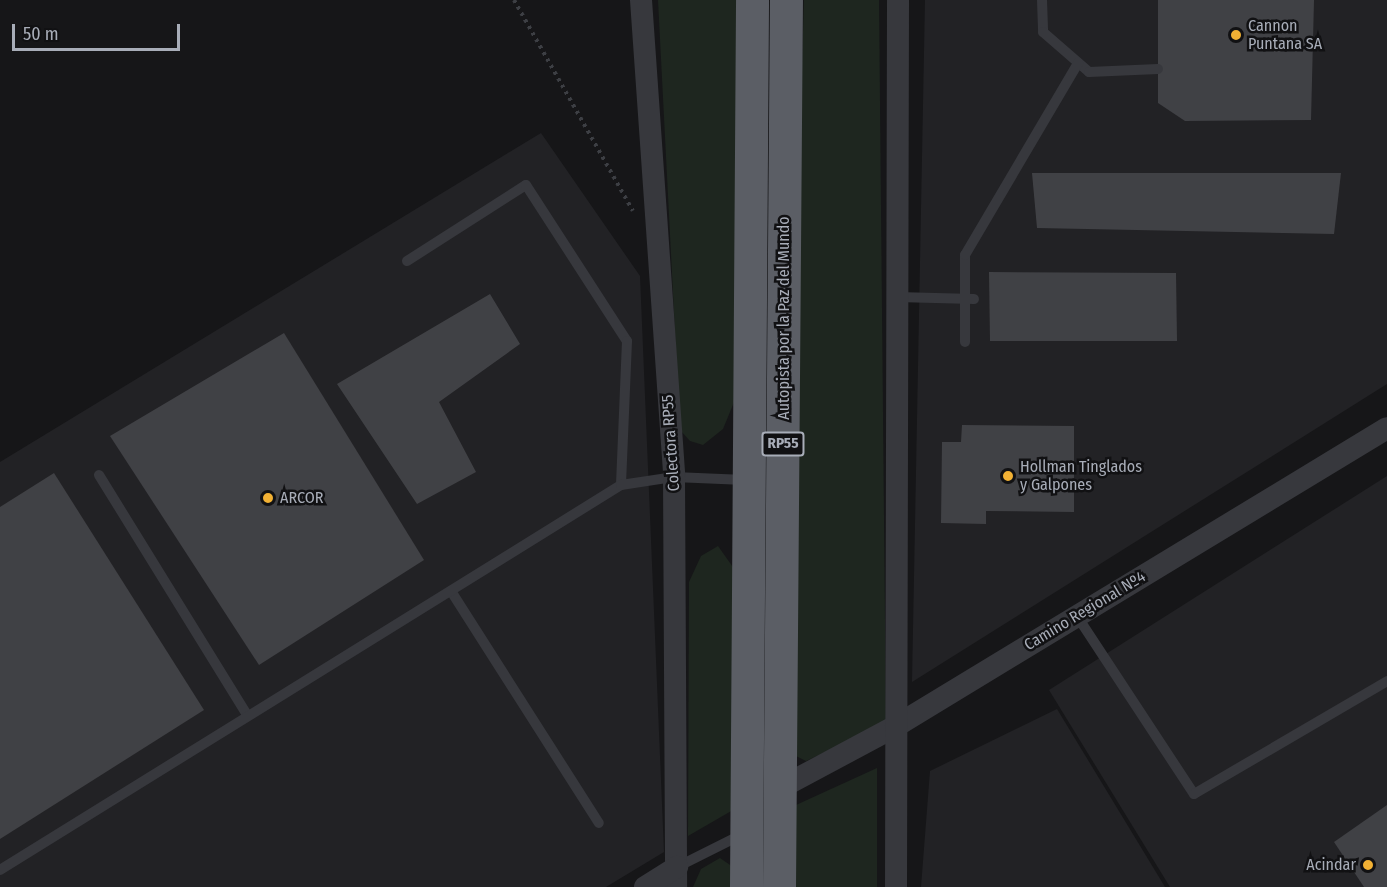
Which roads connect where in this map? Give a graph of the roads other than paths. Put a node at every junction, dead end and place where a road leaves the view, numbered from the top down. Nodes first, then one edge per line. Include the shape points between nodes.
1 (641, 0) edge
2 (752, 0) edge
3 (786, 0) edge
4 (898, 0) edge
5 (1042, 0) edge
6 (1078, 63) junction
7 (1158, 69) dead end
8 (407, 261) dead end
9 (897, 297) junction
10 (969, 299) junction
11 (965, 342) dead end
12 (1387, 428) edge
13 (99, 475) dead end
14 (674, 477) junction
15 (749, 480) junction
16 (621, 485) junction
17 (451, 591) junction
18 (1077, 616) junction
19 (1387, 681) edge
20 (248, 716) junction
21 (896, 726) junction
22 (780, 788) junction
23 (599, 823) dead end
24 (746, 832) junction
25 (0, 870) edge
26 (677, 877) edge
27 (645, 887) edge
28 (746, 887) edge
29 (779, 887) edge
30 (896, 887) edge

1 - 14 street, Colectora RP55
2 - 15 highway, Autopista por la Paz del Mundo / RP55
3 - 22 highway, Autopista por la Paz del Mundo / RP55
4 - 9 street
5 - 6 lane via 1043,32
6 - 7 lane via 1089,72
6 - 10 lane via 965,255
8 - 16 lane via 526,185 627,341
9 - 10 lane
9 - 21 street
10 - 11 lane
12 - 18 street, Camino Regional Nº4
13 - 20 lane
14 - 15 lane
14 - 16 lane
14 - 26 street, Colectora RP55
15 - 24 highway, Autopista por la Paz del Mundo / RP55
16 - 17 lane
17 - 20 lane
17 - 23 lane
18 - 19 lane via 1194,794
18 - 21 street, Camino Regional Nº4
20 - 25 lane
21 - 22 street, Camino Regional Nº4
21 - 30 street
22 - 29 highway, Autopista por la Paz del Mundo / RP55
24 - 26 lane
24 - 28 highway, Autopista por la Paz del Mundo / RP55
26 - 27 street

